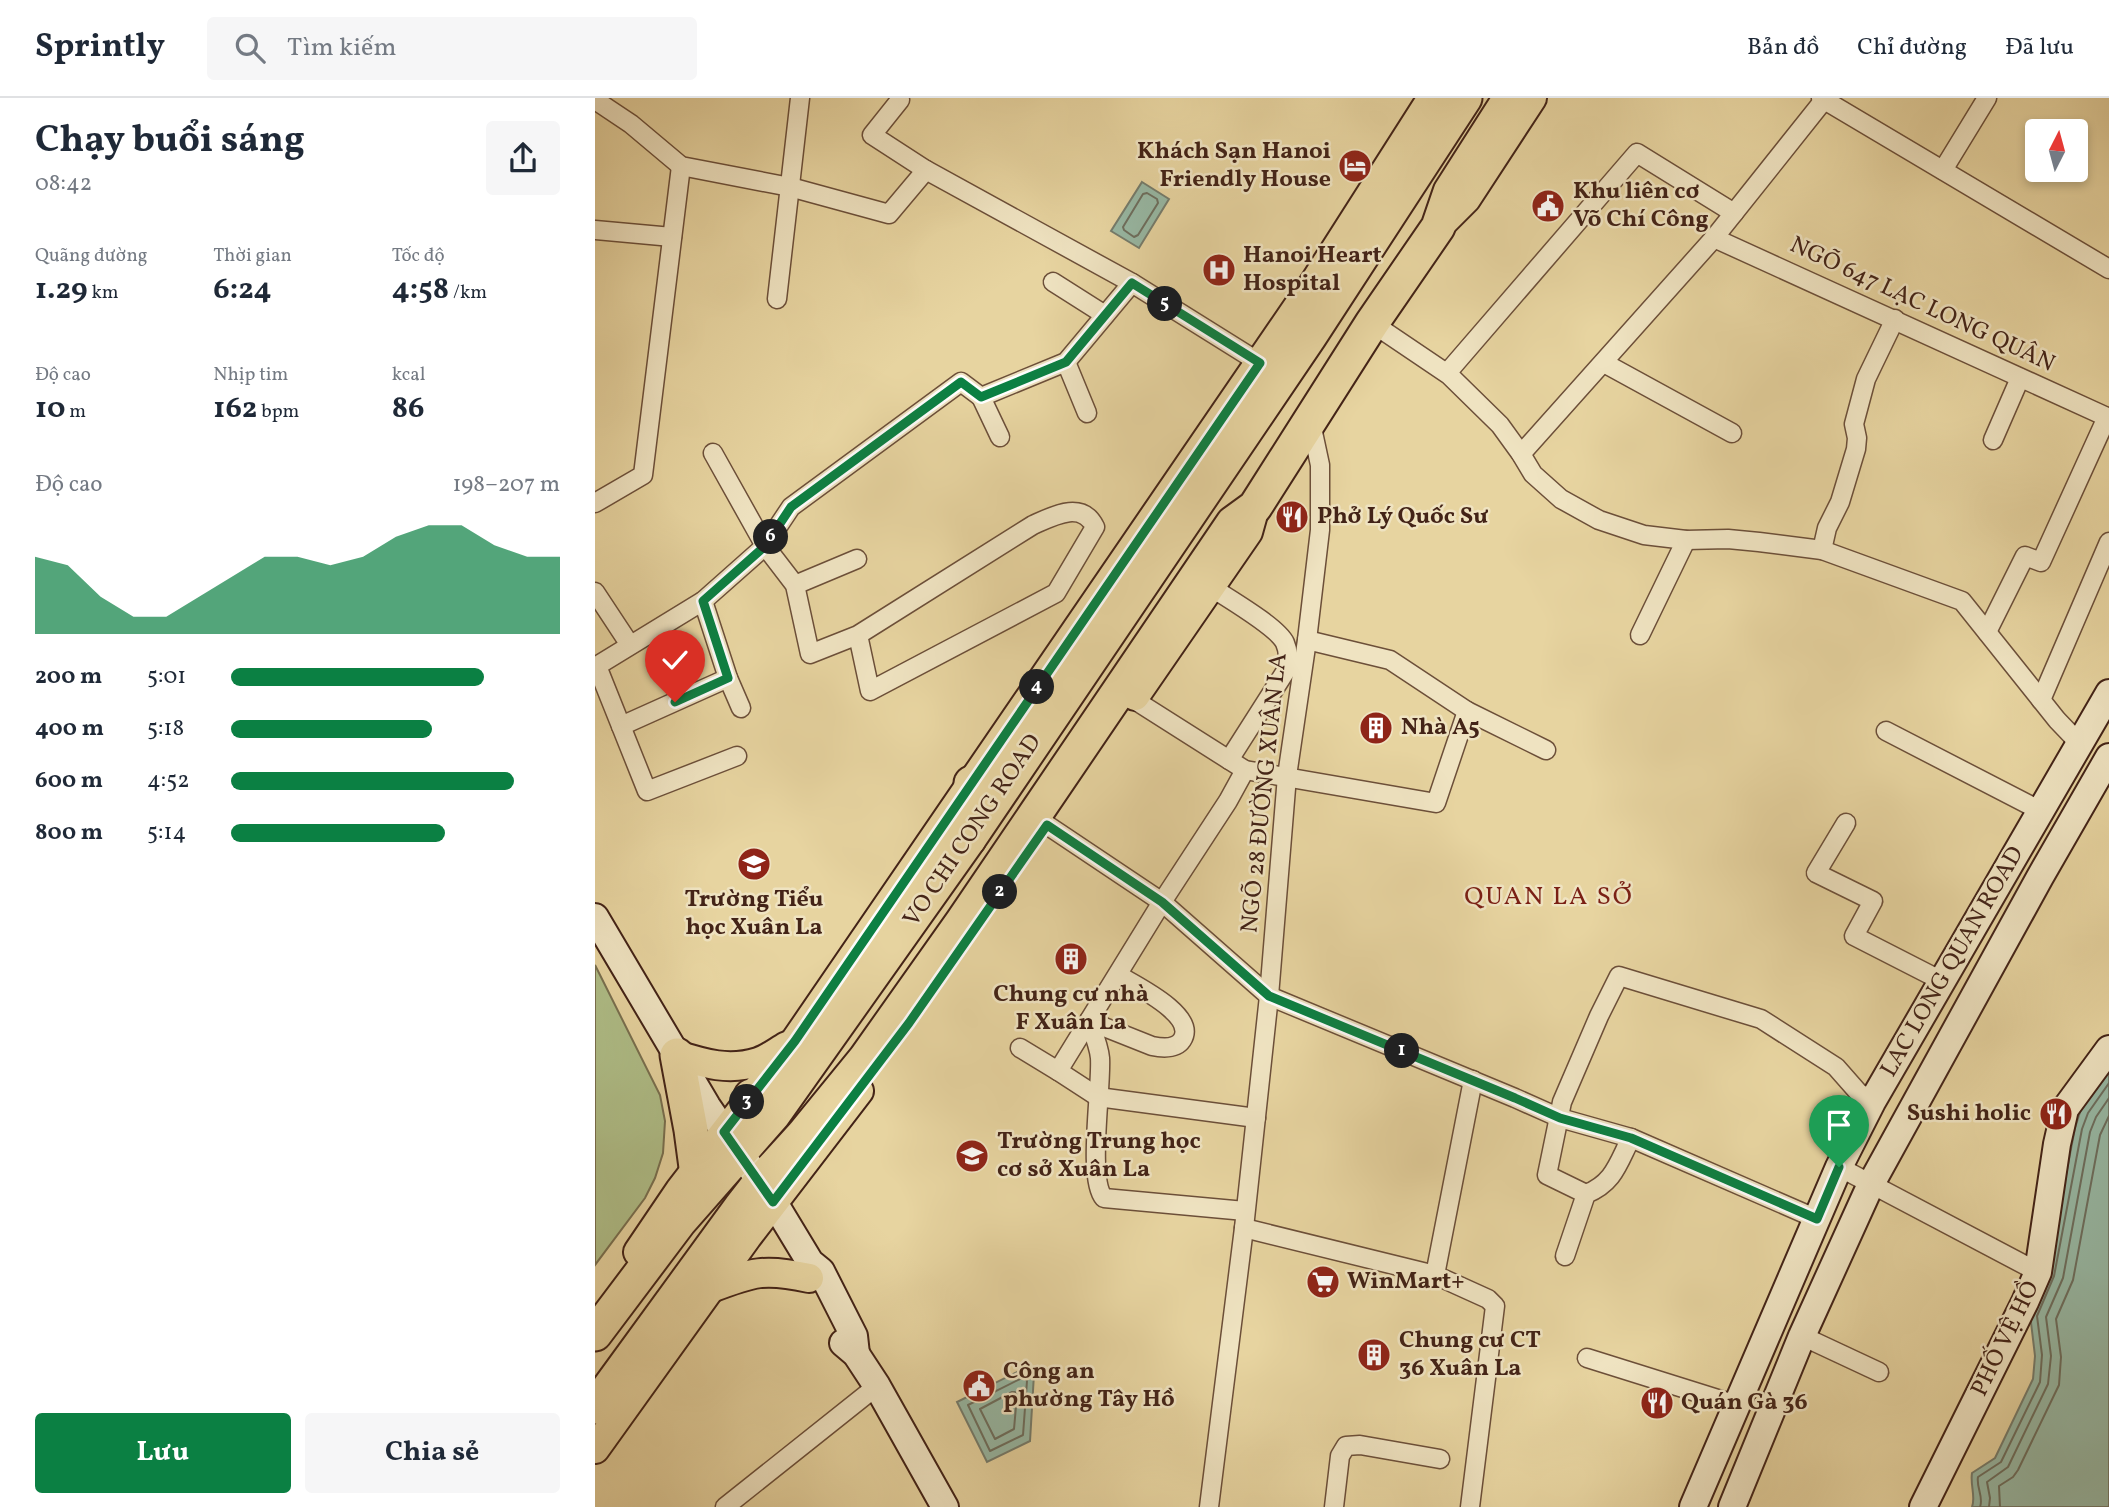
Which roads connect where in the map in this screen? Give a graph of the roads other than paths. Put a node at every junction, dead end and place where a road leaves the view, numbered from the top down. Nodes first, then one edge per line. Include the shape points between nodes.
1 (800, 98) edge
2 (1432, 98) edge
3 (1465, 98) edge
4 (1510, 98) edge
5 (1532, 98) edge
6 (1987, 98) edge
7 (1823, 99) edge
8 (595, 100) edge
9 (900, 100) dead end
10 (681, 166) junction
11 (926, 170) junction
12 (1943, 170) junction
13 (790, 187) junction
14 (1734, 213) junction
15 (1438, 228) junction
16 (595, 230) edge
17 (672, 237) junction
18 (1714, 238) junction
19 (2109, 269) edge
20 (1053, 282) dead end
21 (1132, 283) junction
22 (777, 299) dead end
23 (1105, 315) junction
24 (1895, 319) junction
25 (1372, 323) junction
26 (1066, 362) junction
27 (1260, 363) junction
28 (1605, 363) junction
29 (1447, 373) junction
30 (2020, 378) junction
31 (981, 397) junction
32 (1087, 413) dead end
33 (2108, 417) edge
34 (1310, 419) junction
35 (1731, 433) dead end
36 (1000, 437) dead end
37 (1993, 440) dead end
38 (713, 453) dead end
39 (1521, 454) junction
40 (595, 503) edge
41 (1255, 507) junction
42 (1686, 540) junction
43 (2109, 542) edge
44 (765, 546) junction
45 (1822, 550) junction
46 (857, 558) dead end
47 (795, 585) junction
48 (1211, 587) junction
49 (595, 592) edge
50 (703, 601) junction
51 (1987, 632) junction
52 (858, 635) junction
53 (1640, 635) dead end
54 (1307, 640) junction
55 (630, 645) junction
56 (596, 666) edge
57 (728, 678) junction
58 (2109, 693) edge
59 (1133, 699) junction
60 (2041, 701) junction
61 (741, 708) dead end
62 (1467, 711) junction
63 (621, 726) junction
64 (1886, 732) dead end
65 (2080, 744) junction
66 (1546, 750) dead end
67 (737, 756) dead end
68 (2109, 757) edge
69 (1229, 760) junction
70 (1245, 770) junction
71 (1287, 776) junction
72 (971, 783) junction
73 (2041, 811) junction
74 (1846, 823) dead end
75 (1047, 825) junction
76 (969, 839) junction
77 (1162, 902) junction
78 (595, 917) edge
79 (1118, 975) junction
80 (1942, 981) junction
81 (1269, 996) junction
82 (1089, 1021) junction
83 (795, 1041) junction
84 (1020, 1048) dead end
85 (2109, 1049) edge
86 (677, 1055) junction
87 (1058, 1072) junction
88 (1473, 1080) junction
89 (751, 1096) joint
90 (1098, 1097) junction
91 (1872, 1102) junction
92 (1256, 1118) junction
93 (1560, 1118) junction
94 (821, 1126) junction
95 (1631, 1138) junction
96 (732, 1143) junction
97 (1839, 1167) junction
98 (698, 1184) junction
99 (1871, 1184) junction
100 (767, 1191) junction
101 (1587, 1194) junction
102 (1817, 1219) junction
103 (1245, 1220) junction
104 (747, 1237) joint
105 (650, 1248) junction
106 (1565, 1256) dead end
107 (809, 1270) junction
108 (2038, 1272) junction
109 (1435, 1275) junction
110 (711, 1288) junction
111 (595, 1307) edge
112 (595, 1334) edge
113 (1802, 1336) junction
114 (1587, 1358) dead end
115 (1879, 1372) dead end
116 (877, 1385) junction
117 (1737, 1405) junction
118 (595, 1407) edge
119 (595, 1450) edge
120 (1440, 1459) dead end
121 (726, 1507) edge
122 (945, 1507) edge
123 (1209, 1507) edge
124 (1334, 1507) edge
125 (1471, 1507) edge
126 (1693, 1507) edge
127 (1732, 1507) edge
128 (1923, 1507) edge

1 - 13 street
2 - 27 main road, VO CHI CONG ROAD
3 - 76 highway, VO CHI CONG ROAD via 1310,336
4 - 15 highway, VO CHI CONG ROAD via 1450,192
5 - 15 main road via 1467,200
6 - 12 street
7 - 12 street
7 - 14 street
8 - 10 street
9 - 11 street via 872,135
10 - 13 street
10 - 17 street
11 - 13 street via 889,214
11 - 21 street
12 - 19 street
13 - 22 street
14 - 18 street
14 - 29 street via 1637,153
15 - 25 highway, VO CHI CONG ROAD
16 - 17 street
17 - 40 street via 643,475
18 - 24 street, NGÕ 647 LẠC LONG QUÂN
18 - 28 street
20 - 23 street
21 - 23 street
21 - 27 street
23 - 26 street
24 - 30 street, NGÕ 647 LẠC LONG QUÂN
24 - 45 street via 1866,379 1854,424 1856,449
25 - 29 street
25 - 34 highway, VO CHI CONG ROAD
26 - 31 street
26 - 32 street
27 - 72 main road, VO CHI CONG ROAD
28 - 35 street
28 - 39 street
29 - 39 street via 1500,425
30 - 33 street, NGÕ 647 LẠC LONG QUÂN
30 - 37 street
31 - 36 street
31 - 44 street via 961,382 791,507
33 - 51 street via 2041,562 2025,556
34 - 41 highway, VO CHI CONG ROAD
34 - 54 street, NGÕ 28 ĐƯỜNG XUÂN LA via 1320,465 1320,530
38 - 44 street
39 - 42 street via 1532,474 1561,499 1599,520 1644,535
41 - 48 main road, VO CHI CONG ROAD via 1248,532
41 - 94 highway, VO CHI CONG ROAD via 1233,523
42 - 45 street via 1728,539
42 - 53 street
43 - 60 street
44 - 47 street
44 - 50 street
45 - 51 street via 1962,601
46 - 47 street
47 - 52 street via 810,654
48 - 59 main road, VO CHI CONG ROAD
48 - 69 street via 1262,621 1284,640 1289,653 1287,669
49 - 55 street
50 - 55 street
50 - 57 street
51 - 60 street
52 - 52 street via 870,691 1056,593 1095,527 1077,512 1033,525
54 - 62 street via 1390,660
54 - 71 street, NGÕ 28 ĐƯỜNG XUÂN LA
55 - 56 street
56 - 63 street
57 - 61 street
57 - 63 street
58 - 65 main road, LAC LONG QUAN ROAD
59 - 69 street
59 - 75 main road, VO CHI CONG ROAD
60 - 65 street
62 - 66 street
62 - 71 street via 1436,803
63 - 67 street via 647,791
64 - 73 street
65 - 73 main road, LAC LONG QUAN ROAD
68 - 99 main road, LAC LONG QUAN ROAD
69 - 70 street
70 - 71 street
70 - 77 street
71 - 81 street, NGÕ 28 ĐƯỜNG XUÂN LA
72 - 76 highway
72 - 83 main road, VO CHI CONG ROAD
73 - 80 main road, LAC LONG QUAN ROAD
74 - 80 street via 1816,873 1873,901 1854,936
75 - 77 street
75 - 94 main road, VO CHI CONG ROAD via 909,1023
76 - 96 highway, VO CHI CONG ROAD via 774,1114
77 - 79 street
77 - 81 street
78 - 86 main road
79 - 82 street
79 - 82 street via 1180,1017 1184,1037 1162,1048
80 - 91 main road, LAC LONG QUAN ROAD
81 - 88 street
81 - 92 street, NGÕ 28 ĐƯỜNG XUÂN LA
82 - 87 street
82 - 90 street via 1100,1056
83 - 86 main road via 759,1062 725,1067
83 - 89 main road, VO CHI CONG ROAD
84 - 87 street
85 - 108 main road, PHỐ VỆ HỒ via 2065,1109
86 - 96 main road
86 - 98 highway
87 - 90 street
88 - 93 street
88 - 109 street
89 - 96 highway
90 - 92 street
90 - 103 street via 1097,1174 1104,1198
91 - 93 street via 1836,1067 1761,1020 1619,976 1562,1102
91 - 97 main road, LAC LONG QUAN ROAD
92 - 103 street, NGÕ 28 ĐƯỜNG XUÂN LA
93 - 95 street
93 - 101 street via 1547,1175
94 - 100 highway, VO CHI CONG ROAD
95 - 101 street via 1608,1181
95 - 102 street
96 - 98 highway, VO CHI CONG ROAD
96 - 100 main road
97 - 99 street
97 - 102 main road, LAC LONG QUAN ROAD
98 - 105 highway, VO CHI CONG ROAD
99 - 108 street
99 - 113 main road, LAC LONG QUAN ROAD
100 - 104 highway
100 - 107 main road
100 - 118 highway, VO CHI CONG ROAD
101 - 106 street
102 - 117 main road, LAC LONG QUAN ROAD
103 - 109 street
103 - 123 street, NGÕ 28 ĐƯỜNG XUÂN LA
104 - 110 main road
105 - 111 main road, VO CHI CONG ROAD
105 - 112 highway, VO CHI CONG ROAD
107 - 110 main road via 751,1273
107 - 116 main road via 841,1341
108 - 128 main road, PHỐ VỆ HỒ
109 - 125 street via 1495,1306
110 - 119 main road
113 - 115 street
113 - 127 main road, LAC LONG QUAN ROAD
114 - 117 street
116 - 121 street
116 - 122 main road
117 - 126 main road, LAC LONG QUAN ROAD
120 - 124 street via 1346,1446

